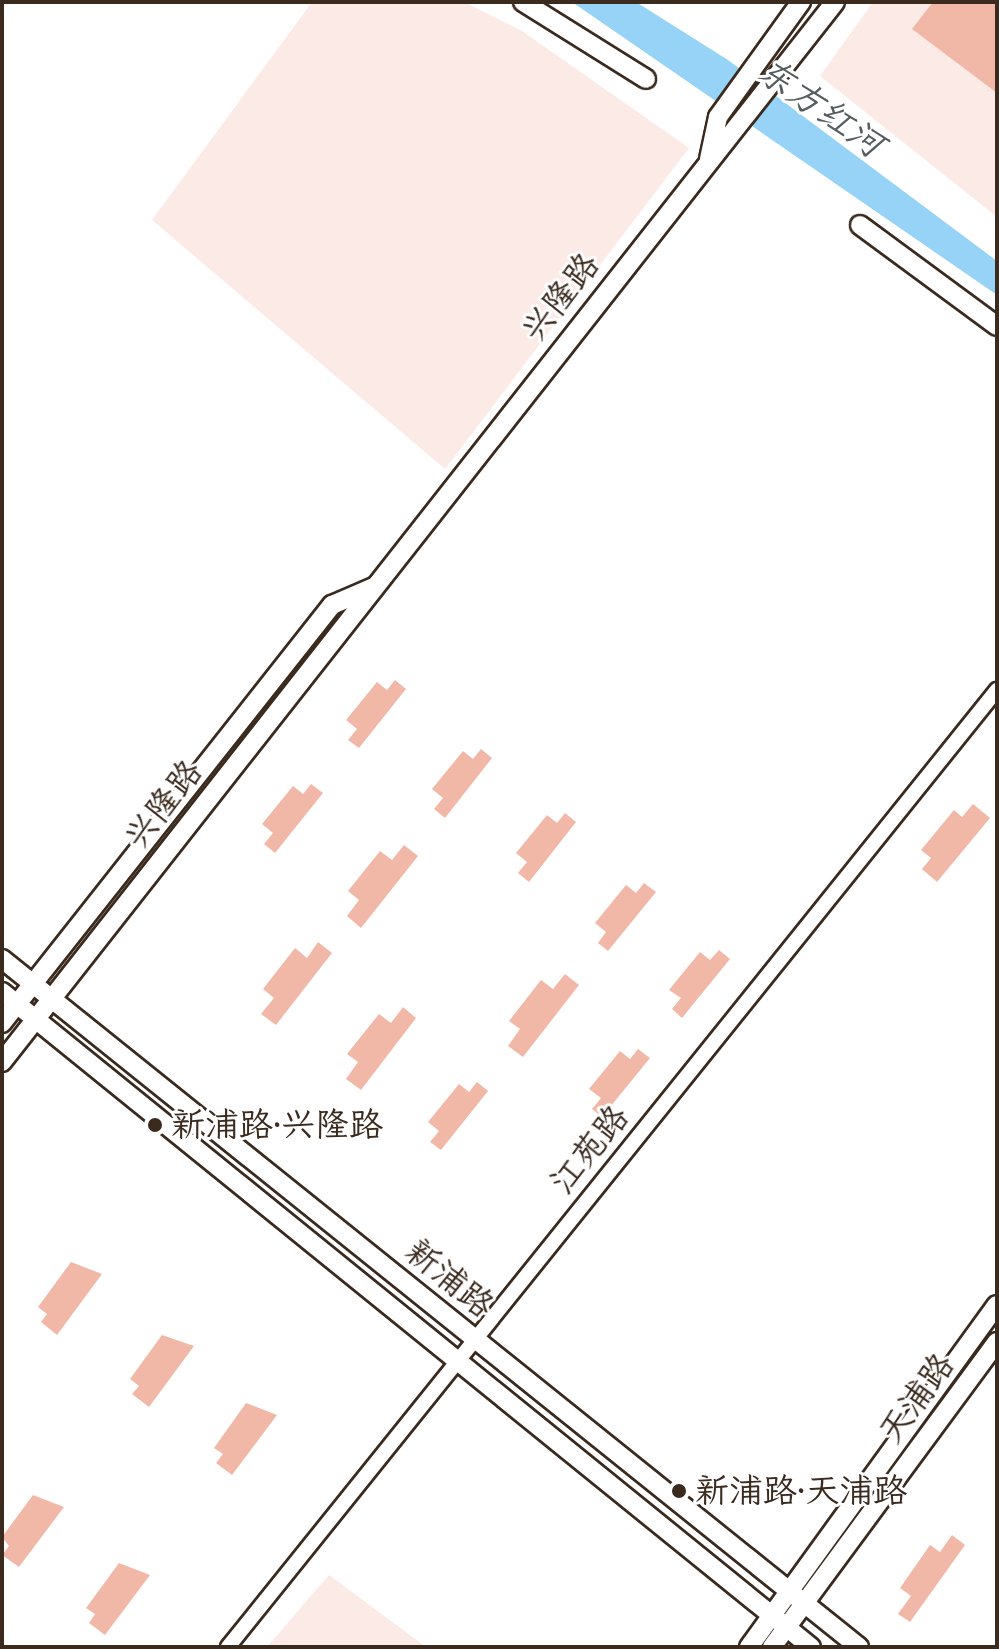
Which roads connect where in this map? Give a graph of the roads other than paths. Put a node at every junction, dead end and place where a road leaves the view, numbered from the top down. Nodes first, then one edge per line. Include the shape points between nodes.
1 (523, 2) edge
2 (801, 2) edge
3 (835, 2) edge
4 (646, 79) dead end
5 (708, 162) junction
6 (860, 225) dead end
7 (997, 326) edge
8 (376, 586) junction
9 (997, 690) edge
10 (2, 959) edge
11 (33, 984) junction
12 (9, 998) edge
13 (50, 998) junction
14 (34, 1019) junction
15 (2, 1023) edge
16 (2, 1062) edge
17 (997, 1305) edge
18 (475, 1339) junction
19 (997, 1342) edge
20 (459, 1359) junction
21 (789, 1591) junction
22 (805, 1603) junction
23 (773, 1613) junction
24 (788, 1625) junction
25 (228, 1647) edge
26 (749, 1647) edge
27 (772, 1647) edge
28 (811, 1647) edge
29 (859, 1647) edge

1 - 4 main road
2 - 5 main road, 兴隆路 via 718,117
3 - 5 main road, 兴隆路
5 - 8 main road, 兴隆路
6 - 7 main road
8 - 11 main road, 兴隆路 via 332,605
8 - 13 main road, 兴隆路
9 - 18 street, 江苑路
10 - 11 main road, 新浦路
11 - 12 main road, 兴隆路
11 - 13 main road, 新浦路
12 - 14 main road, 新浦路
12 - 15 main road, 兴隆路
13 - 14 main road, 兴隆路
13 - 18 main road, 新浦路
14 - 16 main road, 兴隆路
14 - 20 main road, 新浦路
17 - 21 main road
18 - 20 street, 江苑路
18 - 21 main road, 新浦路
19 - 22 main road, 天浦路
20 - 23 main road, 新浦路
20 - 25 street, 江苑路
21 - 22 main road, 新浦路
21 - 23 main road
22 - 24 main road, 天浦路
22 - 29 main road, 新浦路
23 - 24 main road, 新浦路
23 - 26 main road
24 - 27 main road, 天浦路
24 - 28 main road, 新浦路

